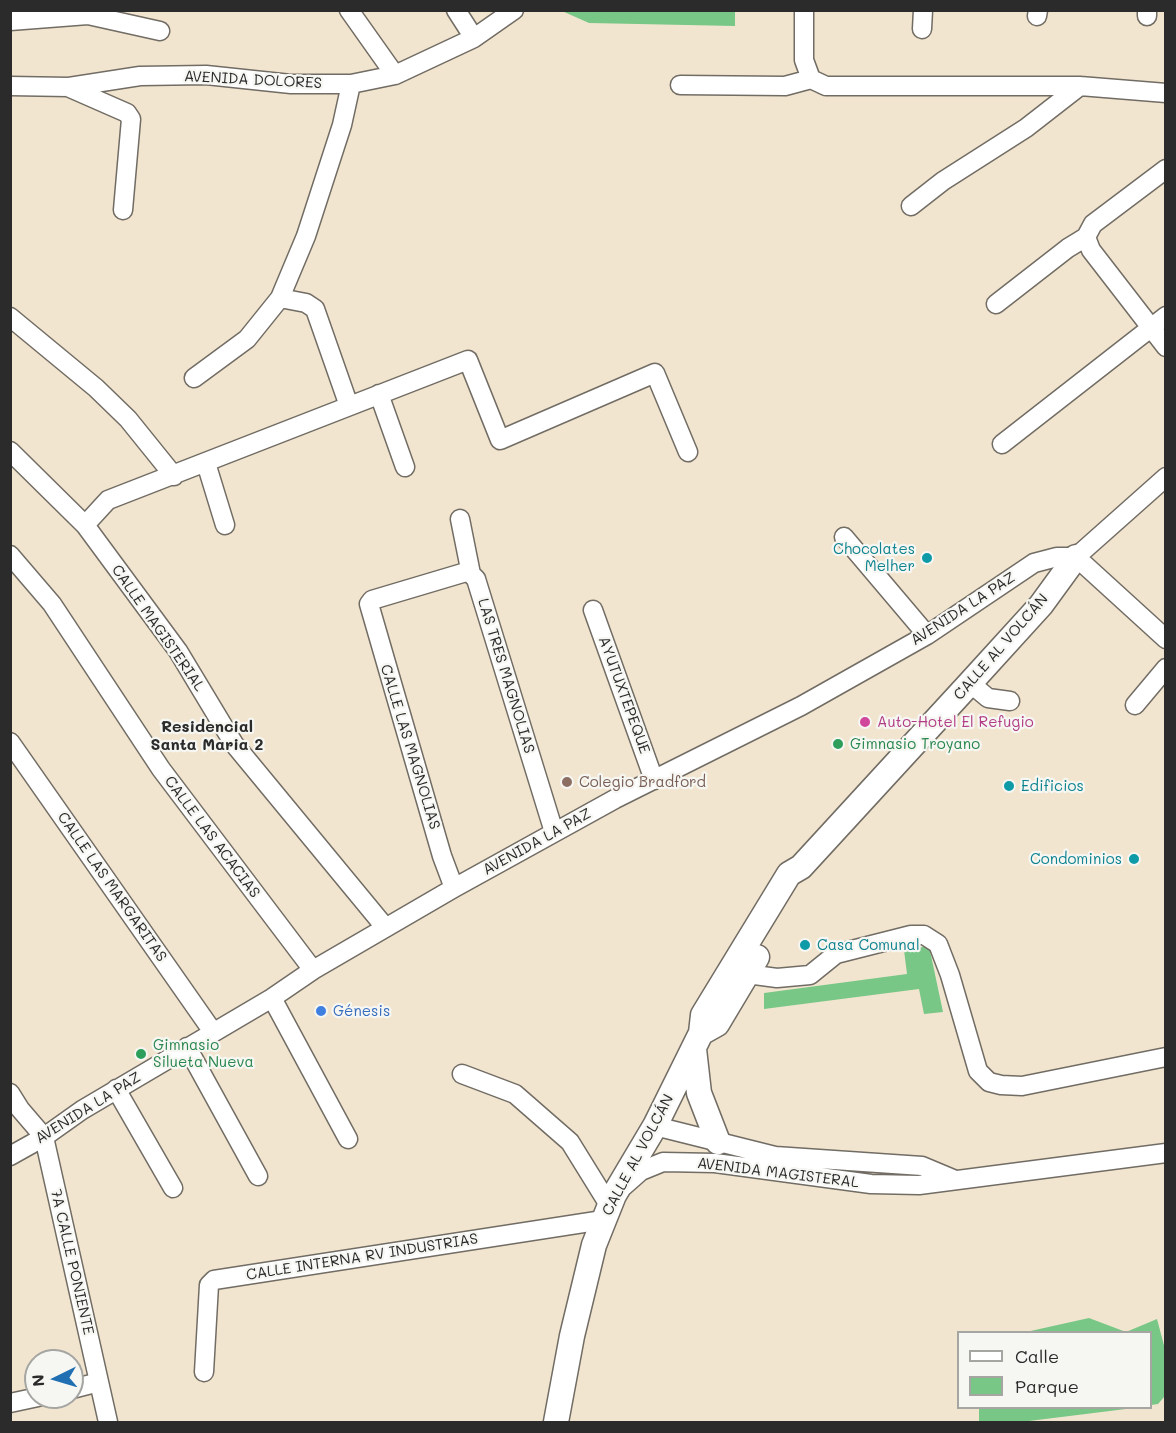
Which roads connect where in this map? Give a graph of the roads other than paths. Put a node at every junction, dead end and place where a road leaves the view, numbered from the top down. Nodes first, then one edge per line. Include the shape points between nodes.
1 (349, 10) edge
2 (456, 10) edge
3 (514, 10) edge
4 (804, 10) edge
5 (10, 21) edge
6 (160, 31) dead end
7 (474, 38) junction
8 (395, 75) junction
9 (811, 79) junction
10 (351, 84) junction
11 (680, 84) dead end
12 (10, 86) edge
13 (1080, 86) junction
14 (69, 87) junction
15 (1166, 93) edge
16 (1166, 169) edge
17 (911, 206) dead end
18 (123, 210) dead end
19 (1086, 237) junction
20 (280, 298) junction
21 (996, 304) dead end
22 (1166, 316) edge
23 (10, 317) edge
24 (1150, 328) junction
25 (1166, 347) edge
26 (194, 378) dead end
27 (379, 394) junction
28 (349, 406) junction
29 (1002, 444) dead end
30 (10, 451) edge
31 (688, 452) dead end
32 (206, 463) junction
33 (405, 467) dead end
34 (174, 476) junction
35 (1166, 477) edge
36 (460, 519) dead end
37 (85, 525) junction
38 (225, 525) dead end
39 (844, 537) dead end
40 (10, 555) edge
41 (1076, 557) junction
42 (471, 574) junction
43 (593, 610) dead end
44 (927, 635) junction
45 (1166, 639) edge
46 (1166, 668) edge
47 (970, 683) junction
48 (1010, 701) dead end
49 (1135, 705) dead end
50 (10, 742) edge
51 (654, 780) junction
52 (554, 832) junction
53 (801, 867) junction
54 (454, 888) junction
55 (386, 927) junction
56 (313, 970) junction
57 (747, 974) junction
58 (272, 998) junction
59 (213, 1032) junction
60 (697, 1041) junction
61 (188, 1047) junction
62 (1166, 1057) edge
63 (462, 1074) dead end
64 (116, 1089) junction
65 (10, 1093) edge
66 (656, 1126) junction
67 (44, 1137) junction
68 (348, 1139) dead end
69 (716, 1152) junction
70 (1166, 1153) edge
71 (10, 1156) edge
72 (258, 1176) dead end
73 (173, 1188) dead end
74 (609, 1206) junction
75 (204, 1372) dead end
76 (99, 1383) junction
77 (84, 1386) edge
78 (108, 1422) edge
79 (556, 1422) edge

1 - 8 street
2 - 7 street
3 - 7 street, AVENIDA DOLORES
4 - 9 street via 804,60
5 - 6 street via 88,15
7 - 8 street, AVENIDA DOLORES
8 - 10 street, AVENIDA DOLORES
9 - 11 street via 785,86
9 - 13 street via 826,86
10 - 14 street, AVENIDA DOLORES via 291,84 173,75
10 - 20 street via 306,236
12 - 14 street, AVENIDA DOLORES
13 - 15 street
13 - 17 street
14 - 18 street via 127,113 131,119
16 - 19 street via 1093,224
19 - 21 street
19 - 24 street via 1091,250
20 - 26 street via 247,339
20 - 28 street via 306,303 315,309
22 - 24 street
23 - 34 street via 128,419
24 - 25 street
24 - 29 street
27 - 28 street
27 - 31 street via 468,360 500,440 656,373
27 - 33 street
28 - 32 street
30 - 37 street, CALLE MAGISTERIAL
32 - 34 street
32 - 38 street
34 - 37 street via 108,500
35 - 41 street
36 - 42 street, LAS TRES MAGNOLIAS
37 - 55 street, CALLE MAGISTERIAL via 178,651 234,744
39 - 44 street
40 - 56 street, CALLE LAS ACACIAS via 52,604 168,778
41 - 44 street, AVENIDA LA PAZ via 1034,563
41 - 45 street
41 - 47 main road, CALLE AL VOLCÁN via 1041,605
42 - 52 street, LAS TRES MAGNOLIAS via 476,579
42 - 54 street, CALLE LAS MAGNOLIAS via 466,572 369,604
43 - 51 street, AYUTUXTEPEQUE
44 - 51 street, AVENIDA LA PAZ via 801,706
46 - 49 street
47 - 48 street via 988,698
47 - 53 main road, CALLE AL VOLCÁN
50 - 59 street, CALLE LAS MARGARITAS
51 - 52 street, AVENIDA LA PAZ
52 - 54 street, AVENIDA LA PAZ
53 - 57 main road, CALLE AL VOLCÁN via 800,882
53 - 60 main road, CALLE AL VOLCÁN via 789,874 703,1015
54 - 55 street, AVENIDA LA PAZ
55 - 56 street, AVENIDA LA PAZ
56 - 58 street, AVENIDA LA PAZ
57 - 60 main road, CALLE AL VOLCÁN via 717,1024
57 - 62 street via 777,978 810,975 836,954 924,935 938,944 978,1071 989,1082 1022,1086
58 - 59 street, AVENIDA LA PAZ
58 - 68 street
59 - 61 street, AVENIDA LA PAZ
60 - 66 main road, CALLE AL VOLCÁN
60 - 69 main road via 699,1093
61 - 64 street, AVENIDA LA PAZ
61 - 72 street
63 - 74 street via 515,1094 570,1142
64 - 67 street, AVENIDA LA PAZ
64 - 73 street
65 - 67 street
66 - 69 street, AVENIDA MAGISTERAL
66 - 74 main road, CALLE AL VOLCÁN
67 - 71 street, AVENIDA LA PAZ
67 - 76 street, 7A CALLE PONIENTE
69 - 70 street, AVENIDA MAGISTERAL via 922,1167 953,1179
69 - 74 street, AVENIDA MAGISTERAL via 663,1162 641,1171
74 - 75 street, CALLE INTERNA RV INDUSTRIAS via 214,1280 209,1285
74 - 79 main road, CALLE AL VOLCÁN via 594,1245
76 - 77 street
76 - 78 street, 7A CALLE PONIENTE

